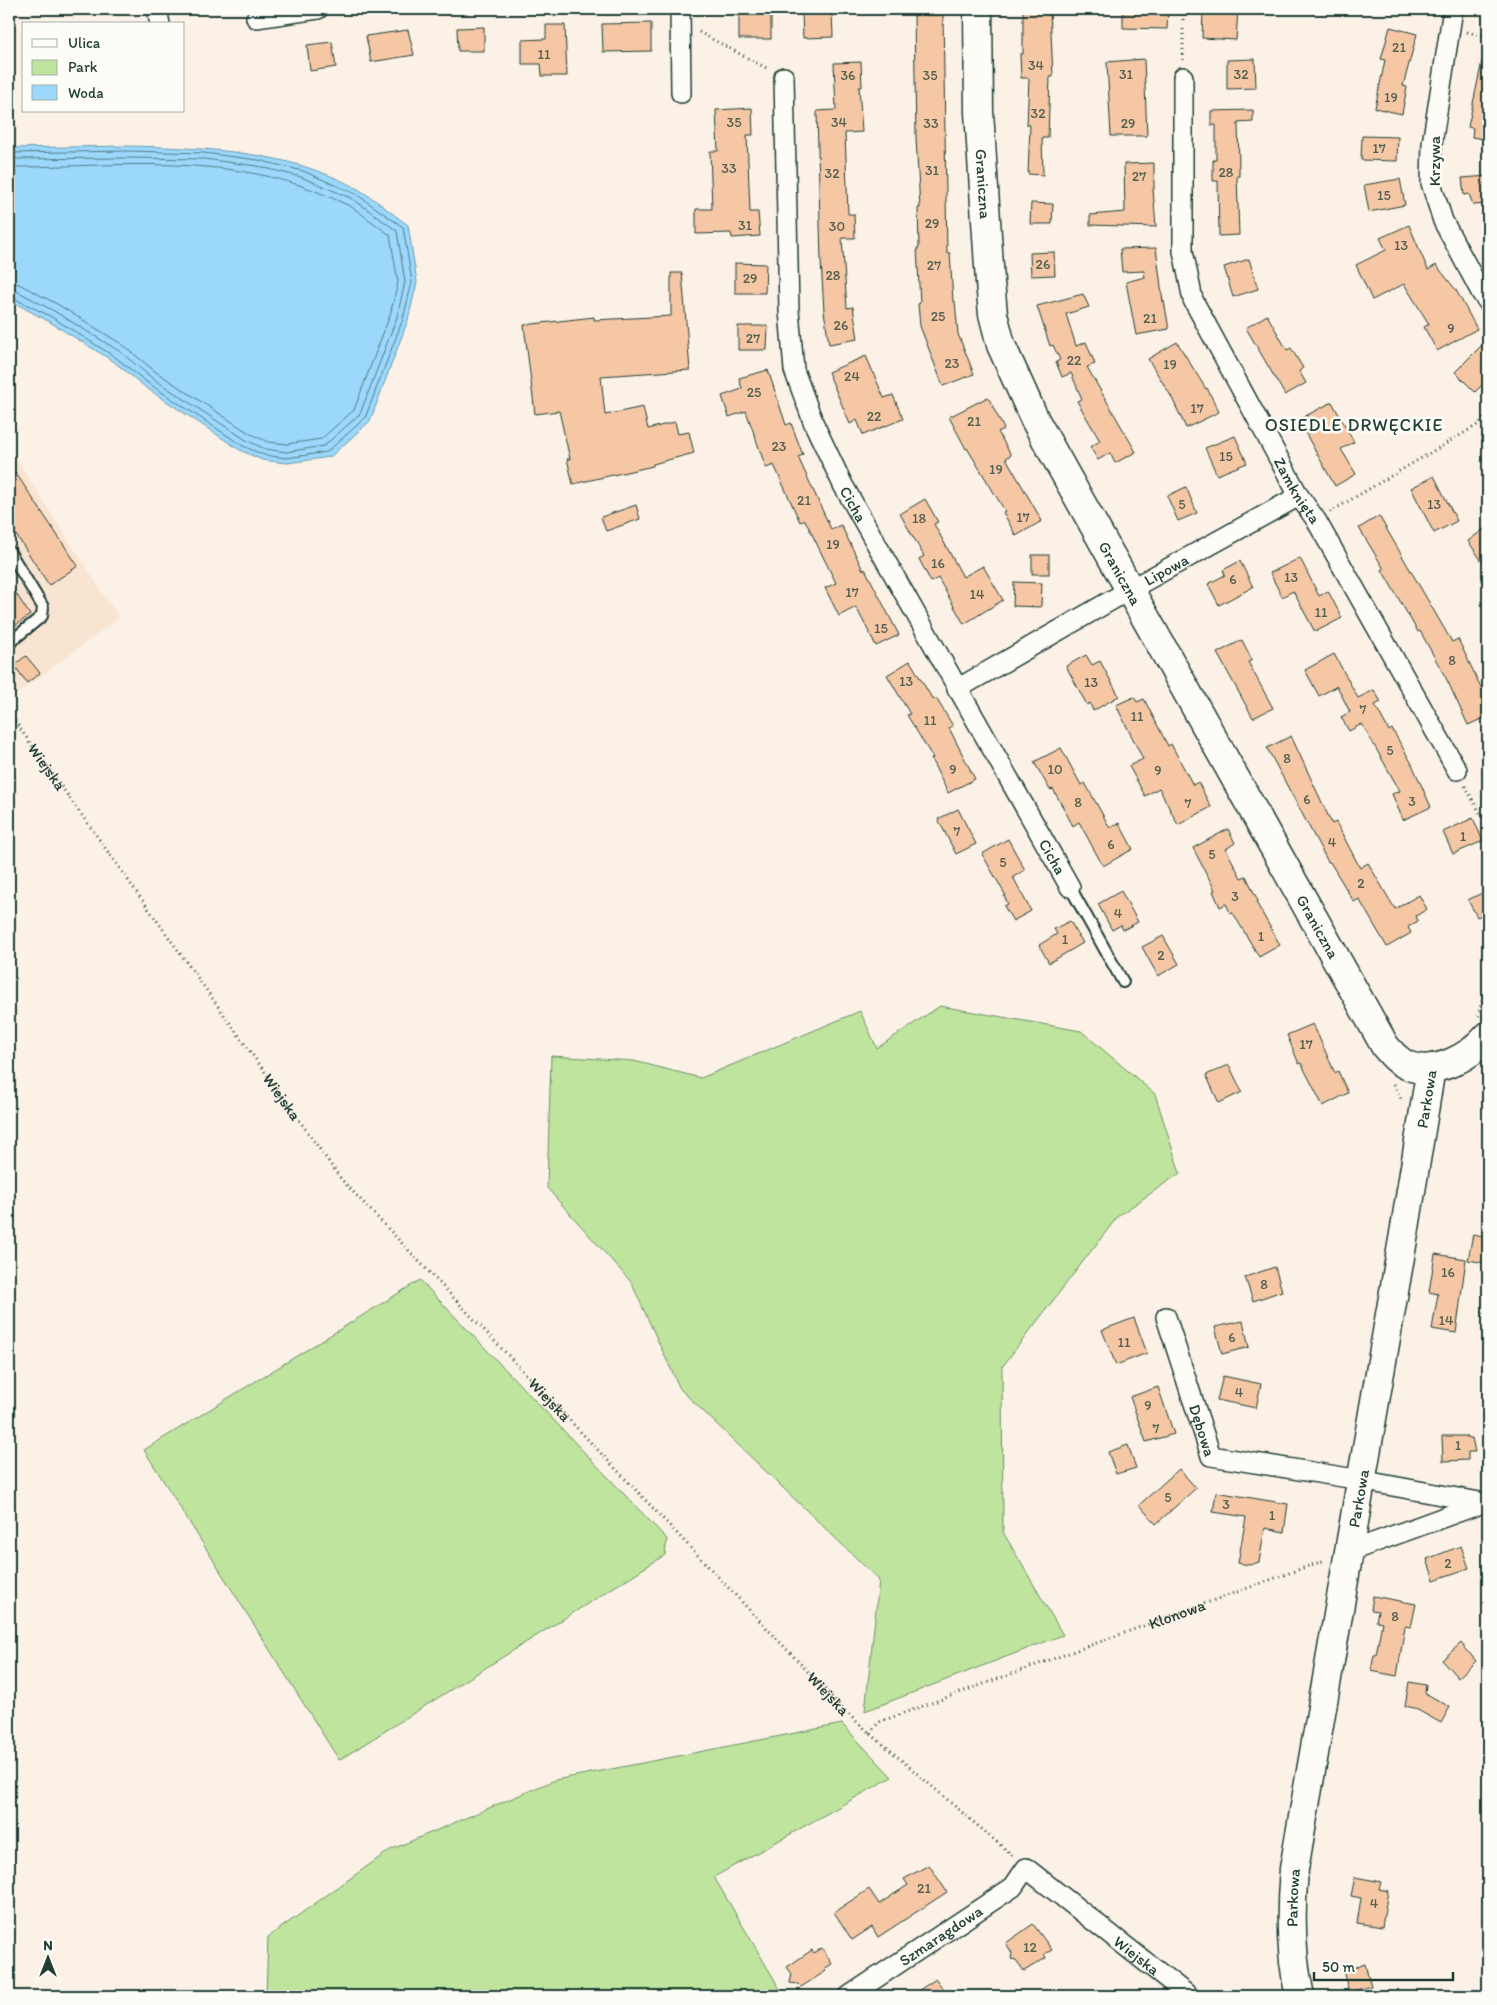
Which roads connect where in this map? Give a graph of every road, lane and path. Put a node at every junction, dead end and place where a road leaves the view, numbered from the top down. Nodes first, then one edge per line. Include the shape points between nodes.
1 (157, 9) edge
2 (318, 9) edge
3 (978, 9) edge
4 (1183, 9) edge
5 (1452, 9) edge
6 (680, 15) edge
7 (256, 18) dead end
8 (160, 22) edge
9 (784, 77) joint
10 (1183, 77) joint
11 (681, 93) dead end
12 (1488, 302) edge
13 (1488, 413) edge
14 (1298, 496) junction
15 (1316, 520) junction
16 (9, 551) edge
17 (1129, 590) junction
18 (9, 644) edge
19 (957, 689) junction
20 (9, 713) edge
21 (1457, 770) joint
22 (1488, 827) edge
23 (1070, 887) joint
24 (1124, 982) dead end
25 (1488, 990) edge
26 (1483, 1026) edge
27 (1431, 1068) junction
28 (1166, 1317) dead end
29 (1361, 1481) junction
30 (1486, 1502) edge
31 (1348, 1552) junction
32 (870, 1734) junction
33 (1026, 1868) junction
34 (849, 1996) edge
35 (1189, 1996) edge
36 (1300, 1996) edge

1 - 8 street
2 - 7 street
3 - 17 street, Graniczna via 979,112 990,282 993,314 1001,345 1035,420
4 - 10 path
5 - 12 street, Krzywa via 1432,144 1431,183 1443,221
6 - 9 path
6 - 11 street
9 - 19 street, Cicha via 789,310 794,370 814,424 843,485
10 - 14 street, Zamknięta via 1183,251 1193,300
13 - 15 path via 1479,424
14 - 15 street, Zamknięta
14 - 17 street, Lipowa
15 - 21 street, Zamknięta
16 - 18 lane via 43,606 42,616
17 - 19 street, Lipowa
17 - 27 street, Graniczna via 1385,1046 1409,1066
19 - 23 street, Cicha
20 - 32 path, Wiejska via 340,1179
21 - 22 path
23 - 24 lane
25 - 26 path via 1481,1010
26 - 27 street, Parkowa via 1473,1050
27 - 29 street, Parkowa
28 - 29 street, Dębowa via 1211,1456
29 - 30 street
29 - 31 street, Parkowa
30 - 31 street
31 - 32 path, Klonowa via 879,1722
31 - 36 street, Parkowa via 1294,1870 1290,1938
32 - 33 path, Wiejska
33 - 34 street, Szmaragdowa via 1013,1887
33 - 35 street, Wiejska

